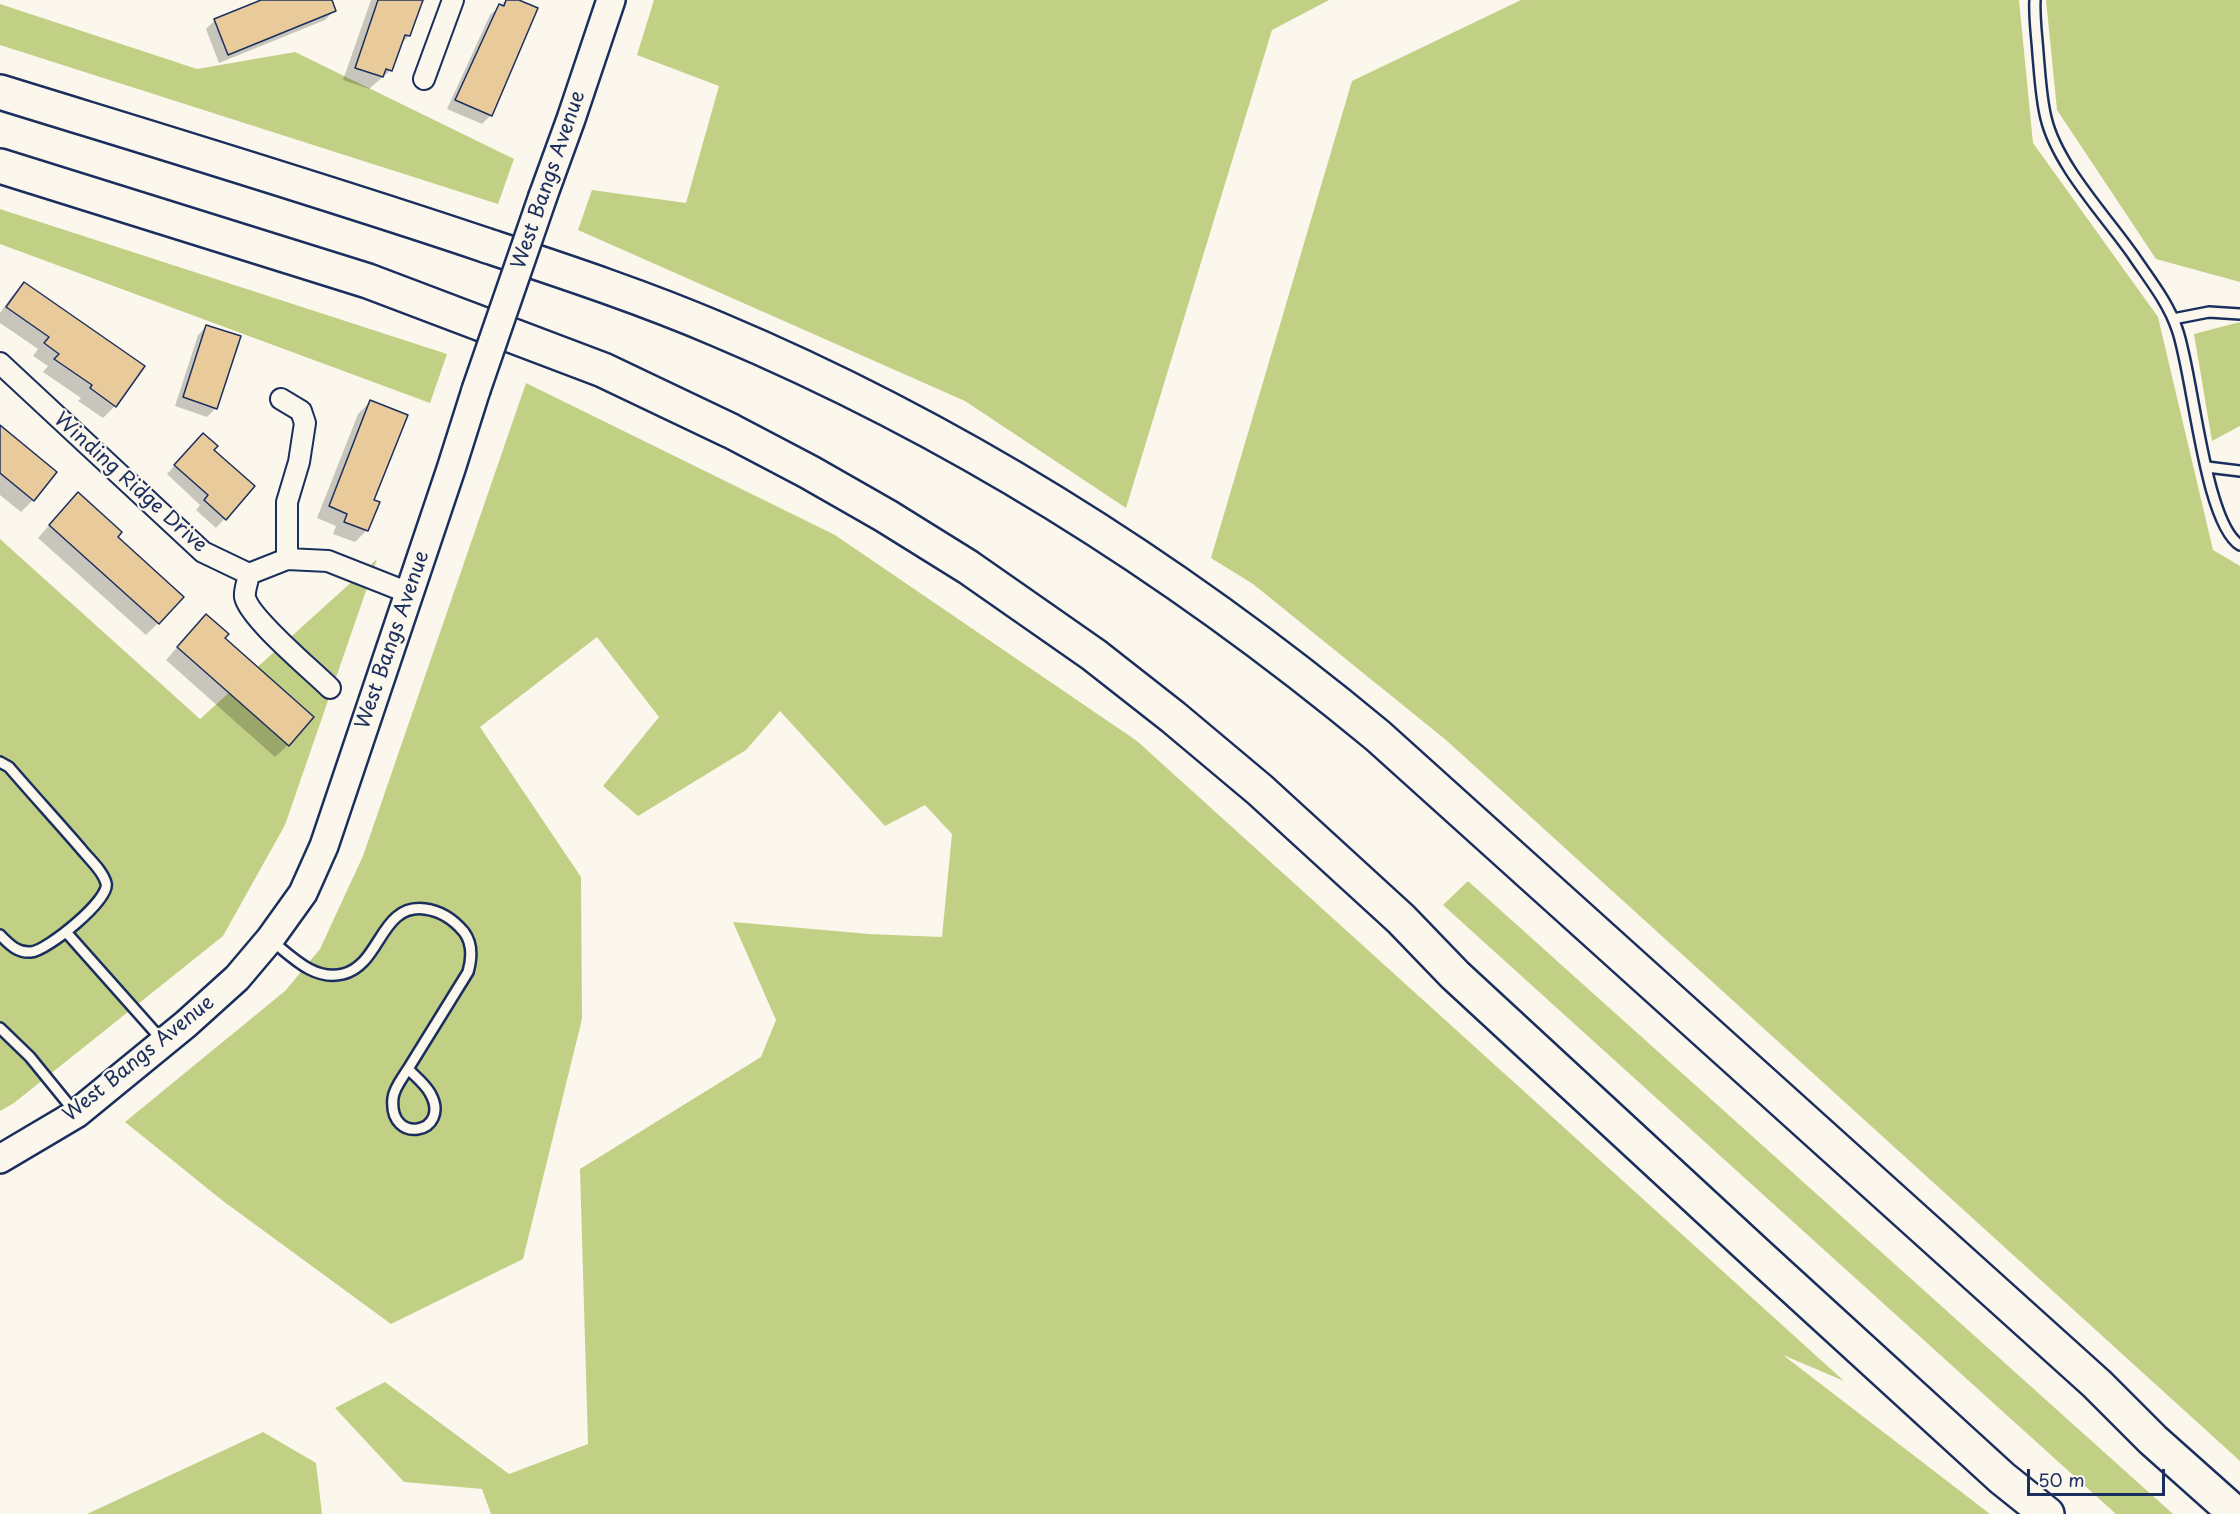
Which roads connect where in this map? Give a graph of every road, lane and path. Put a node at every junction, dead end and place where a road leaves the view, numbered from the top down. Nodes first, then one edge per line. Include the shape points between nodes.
1 (453, 0) edge
2 (611, 0) edge
3 (2035, 0) edge
4 (424, 79) dead end
5 (0, 92) edge
6 (0, 166) edge
7 (2240, 314) edge
8 (2173, 319) junction
9 (0, 363) edge
10 (281, 399) dead end
11 (2207, 467) junction
12 (2240, 471) edge
13 (2240, 545) edge
14 (287, 559) junction
15 (249, 574) junction
16 (409, 593) junction
17 (330, 688) dead end
18 (0, 762) edge
19 (66, 932) junction
20 (0, 935) edge
21 (270, 939) junction
22 (0, 1028) edge
23 (163, 1041) junction
24 (408, 1069) junction
25 (76, 1114) junction
26 (0, 1159) edge
27 (2097, 1384) junction
28 (2002, 1478) junction
29 (2240, 1490) edge
30 (2033, 1514) edge
31 (2047, 1514) edge
32 (2236, 1514) edge

1 - 4 street
2 - 16 street, West Bangs Avenue, bridge
3 - 8 lane via 2046,118 2057,145 2072,173
5 - 27 highway via 401,217 632,295 867,398 1048,499 1157,569 1270,650 1378,736
6 - 28 highway via 368,281 603,370 809,472 968,567 1094,655 1260,790 1401,919 1472,992
7 - 8 lane via 2209,312
8 - 11 lane
9 - 15 street, Winding Ridge Drive via 203,552
10 - 14 street via 301,411 305,423 287,502
11 - 12 lane
11 - 13 lane via 2217,509 2228,534
14 - 15 street
14 - 16 street via 328,561
15 - 17 street via 245,595 248,605
16 - 21 street, West Bangs Avenue via 324,846 303,893
18 - 19 lane via 9,767 77,845 107,885 99,900
19 - 20 lane via 31,952 11,947
19 - 23 lane
21 - 23 street, West Bangs Avenue via 229,986
21 - 24 lane via 299,963 334,975 358,967 392,920 406,911 431,910 457,924 470,946 468,972
22 - 25 lane via 30,1057
23 - 25 street, West Bangs Avenue
24 - 24 lane via 393,1095 393,1110 398,1122 415,1131 430,1122 435,1114 434,1103 428,1090
25 - 26 street, West Bangs Avenue
27 - 29 highway
27 - 32 highway
28 - 30 highway
28 - 31 highway

